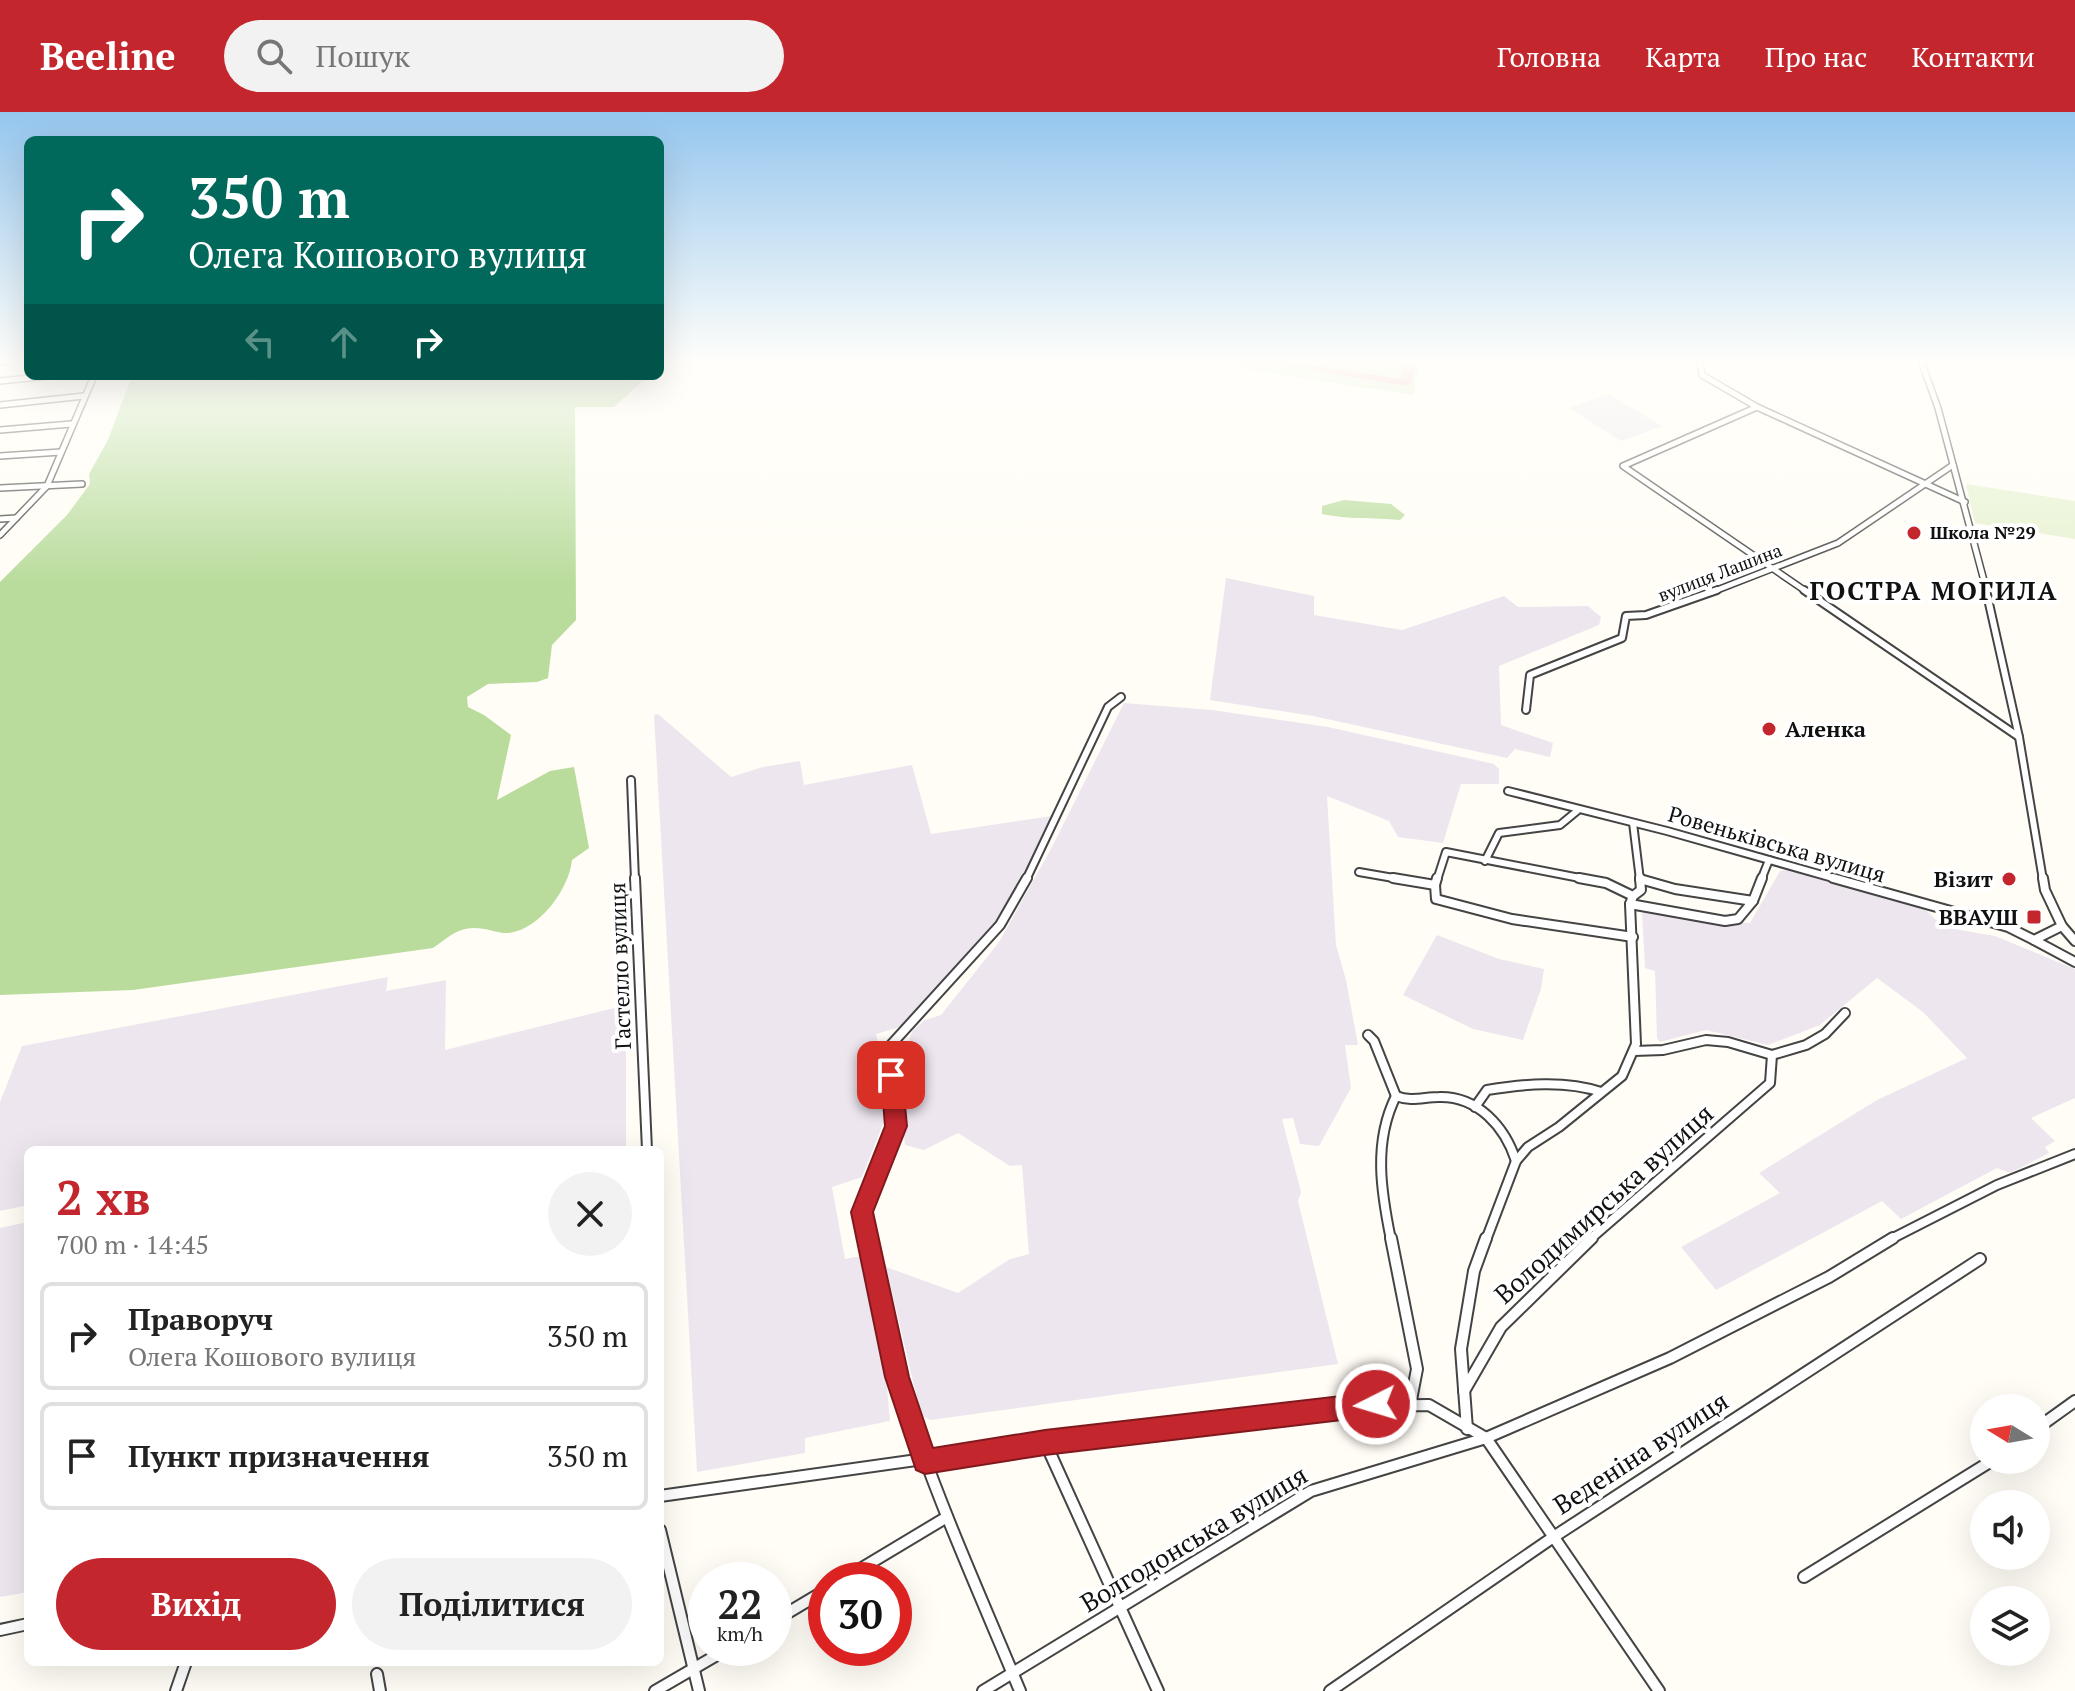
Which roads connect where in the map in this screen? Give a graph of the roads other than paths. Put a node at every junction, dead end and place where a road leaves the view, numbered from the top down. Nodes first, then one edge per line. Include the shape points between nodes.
1 (67, 435) edge
2 (1694, 435) edge
3 (1819, 435) edge
4 (1944, 435) edge
5 (61, 452) junction
6 (0, 456) edge
7 (1953, 465) junction
8 (1924, 482) junction
9 (82, 484) dead end
10 (47, 486) junction
11 (0, 488) edge
12 (1965, 502) junction
13 (16, 518) junction
14 (0, 519) edge
15 (0, 535) edge
16 (1771, 569) junction
17 (1121, 697) dead end
18 (1526, 710) dead end
19 (2019, 737) junction
20 (631, 780) dead end
21 (1508, 791) dead end
22 (1577, 811) junction
23 (1633, 823) junction
24 (1769, 860) junction
25 (1485, 861) junction
26 (1359, 872) dead end
27 (1640, 879) junction
28 (1435, 885) junction
29 (1631, 900) junction
30 (1753, 901) junction
31 (2062, 926) junction
32 (1633, 937) junction
33 (2034, 940) junction
34 (2075, 941) edge
35 (2075, 962) edge
36 (1845, 1013) dead end
37 (1368, 1035) dead end
38 (1634, 1051) junction
39 (1772, 1055) junction
40 (1601, 1092) junction
41 (1396, 1096) junction
42 (1475, 1107) junction
43 (647, 1146) edge
44 (2075, 1154) edge
45 (1516, 1161) junction
46 (1980, 1259) dead end
47 (1464, 1391) junction
48 (2075, 1401) edge
49 (1410, 1405) junction
50 (2050, 1419) edge
51 (1467, 1429) junction
52 (1486, 1438) junction
53 (1045, 1442) junction
54 (925, 1461) junction
55 (1970, 1474) edge
56 (664, 1495) edge
57 (947, 1517) junction
58 (1552, 1538) junction
59 (664, 1546) edge
60 (872, 1562) edge
61 (1804, 1577) dead end
62 (1120, 1610) junction
63 (24, 1625) edge
64 (0, 1630) edge
65 (185, 1666) edge
66 (699, 1666) edge
67 (694, 1669) junction
68 (1012, 1673) junction
69 (377, 1674) dead end
70 (176, 1691) edge
71 (380, 1691) edge
72 (655, 1691) edge
73 (699, 1691) edge
74 (983, 1691) edge
75 (1020, 1691) edge
76 (1158, 1691) edge
77 (1330, 1691) edge
78 (1659, 1691) edge

1 - 5 street
2 - 16 street via 1623,466
3 - 8 street
4 - 7 street
5 - 6 street
5 - 10 street
7 - 8 street, вулиця Лашина
7 - 12 street
8 - 12 street
8 - 16 street, вулиця Лашина via 1838,543
9 - 10 street
10 - 11 street
10 - 13 street
12 - 19 street
13 - 14 street
13 - 15 street
16 - 18 street, вулиця Лашина via 1682,604 1626,616 1622,638 1530,675
16 - 19 street
17 - 54 street via 1108,707 1016,902 889,1047 896,1126 862,1212 897,1377
19 - 31 street via 2045,890
20 - 43 street, Гастелло вулиця
21 - 22 street, Ровеньківська вулиця
22 - 23 street, Ровеньківська вулиця
22 - 25 street via 1560,825 1499,833
23 - 24 street, Ровеньківська вулиця
23 - 27 street
24 - 30 street
24 - 33 street, Ровеньківська вулиця via 2008,927
25 - 28 street via 1446,852
25 - 29 street via 1606,883
26 - 28 street
27 - 29 street via 1641,890
27 - 30 street
28 - 32 street via 1436,899 1486,913
29 - 30 street via 1725,921 1738,919
29 - 32 street
31 - 33 street
31 - 34 street
32 - 38 street
33 - 35 street, Ровеньківська вулиця
36 - 39 street via 1806,1045
37 - 41 street
38 - 39 street via 1706,1040
38 - 40 street via 1622,1076
39 - 47 street, Володимирська вулиця via 1770,1083 1561,1265 1501,1327
40 - 42 street via 1505,1087 1487,1090
40 - 45 street
41 - 42 street via 1408,1102 1458,1098
41 - 49 street via 1386,1107 1381,1126 1382,1191 1418,1372
42 - 45 street via 1499,1126
44 - 52 street via 1918,1223 1829,1277 1670,1358
45 - 47 street via 1474,1271 1461,1349
46 - 58 street, Веденіна вулиця
47 - 51 street
48 - 50 street
49 - 51 street via 1429,1405
49 - 53 street via 1347,1406
51 - 52 street
52 - 58 street
52 - 62 street, Волгодонська вулиця via 1311,1491
53 - 54 street
53 - 62 street
54 - 56 street
54 - 57 street
55 - 61 street
57 - 60 street
57 - 68 street
58 - 77 street, Веденіна вулиця
58 - 78 street
59 - 67 street
62 - 68 street, Волгодонська вулиця
62 - 76 street
63 - 64 street
65 - 70 street
66 - 67 street
67 - 72 street
67 - 73 street
68 - 74 street, Волгодонська вулиця
68 - 75 street
69 - 71 street

